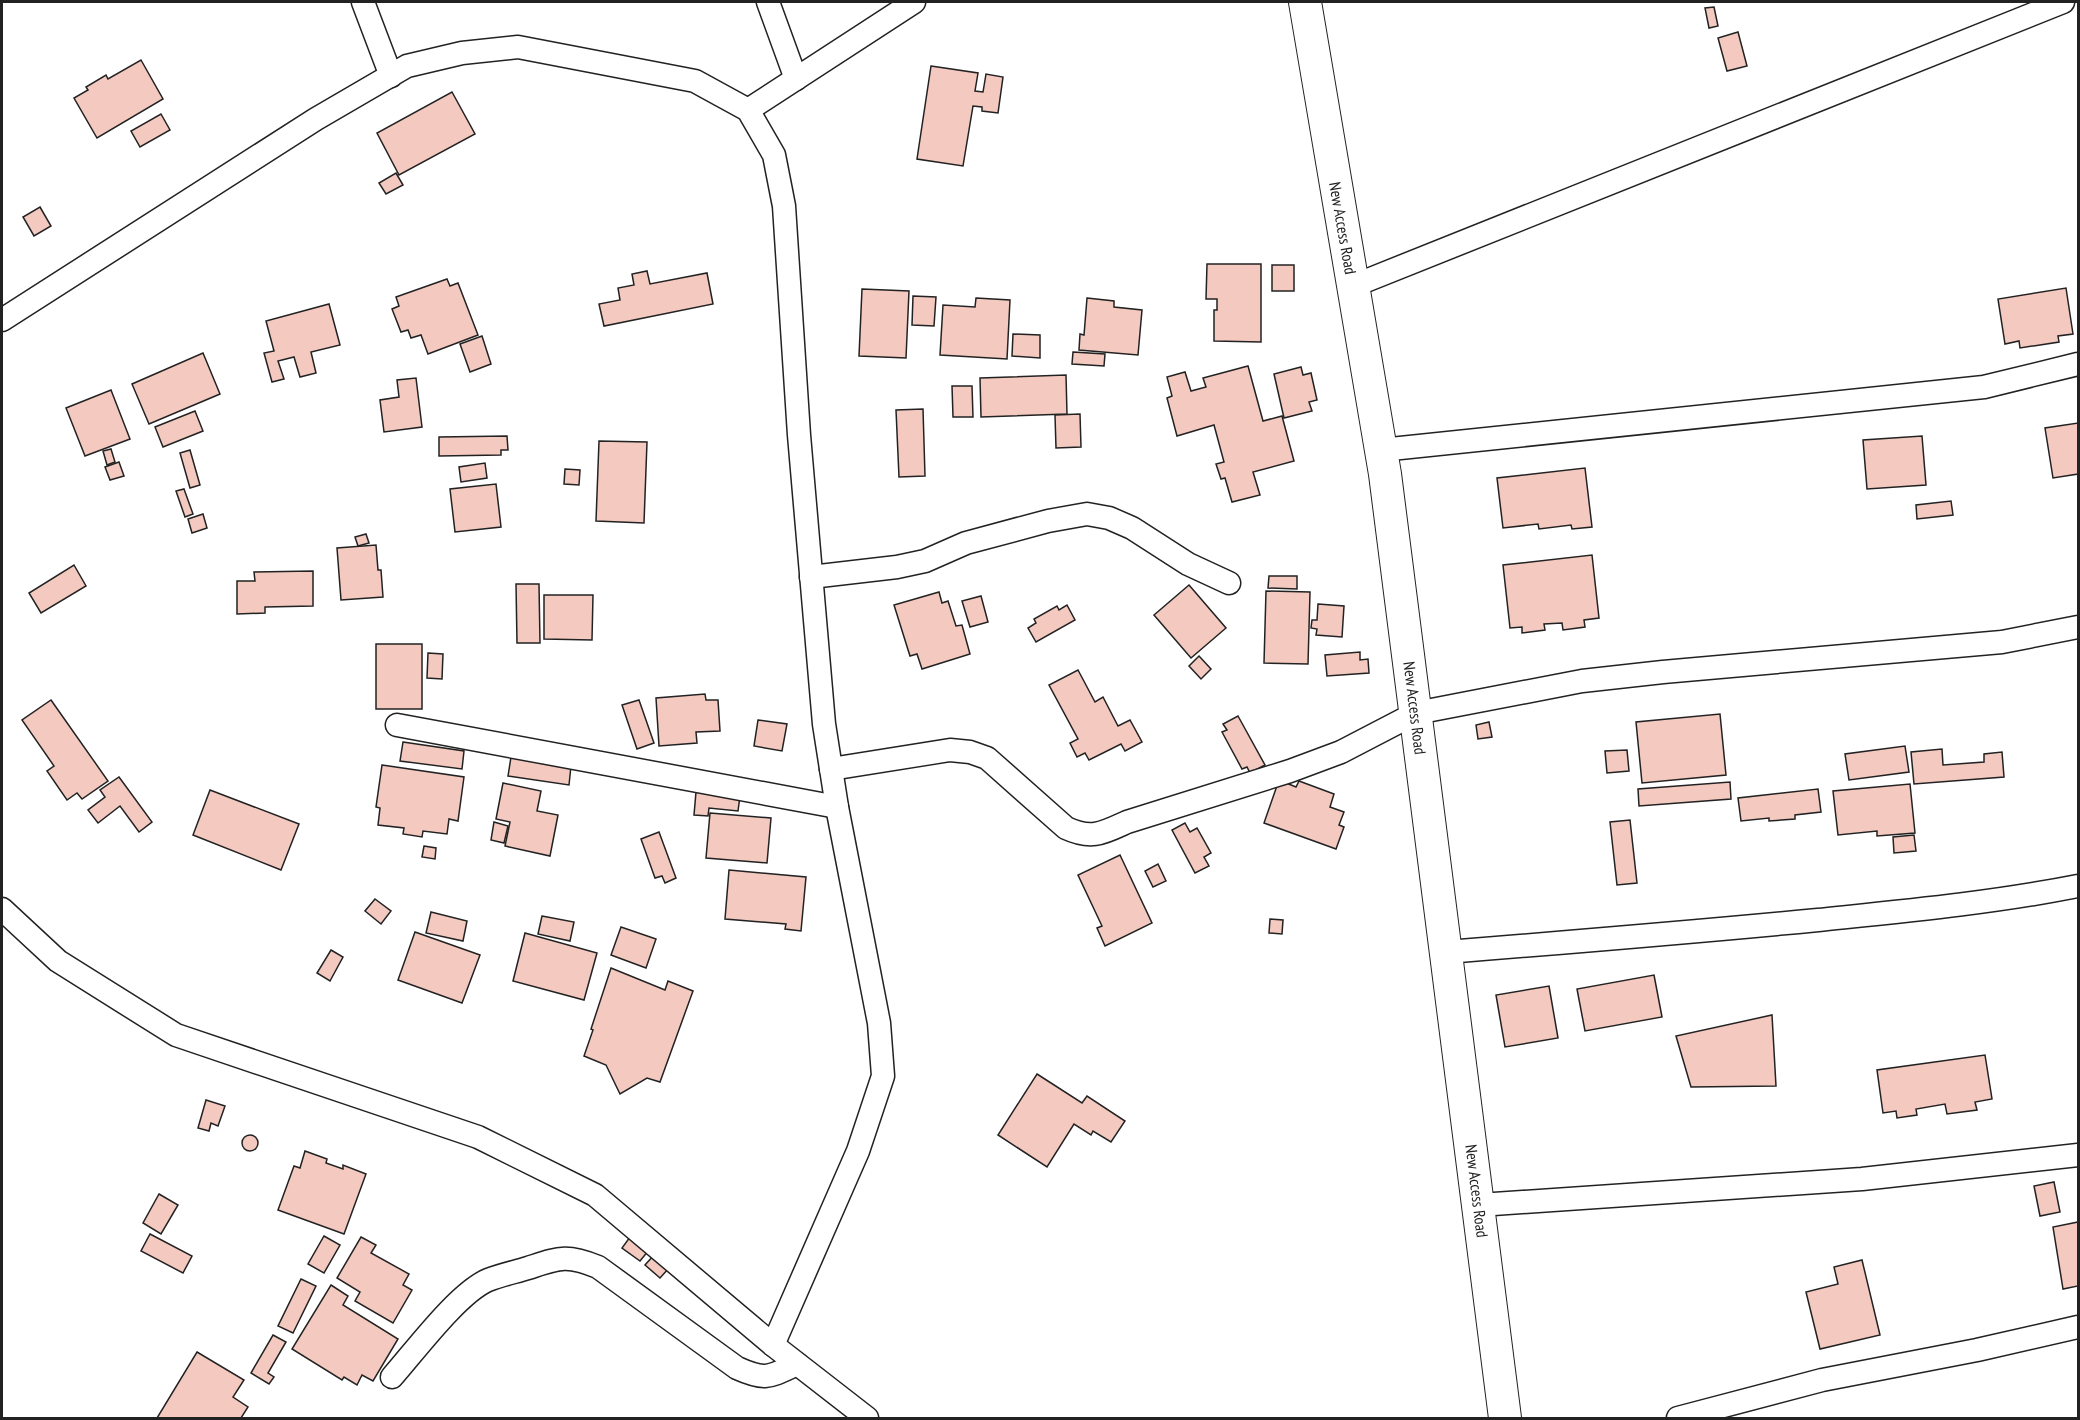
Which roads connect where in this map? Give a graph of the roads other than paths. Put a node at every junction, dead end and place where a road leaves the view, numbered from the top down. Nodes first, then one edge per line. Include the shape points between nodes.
1 (363, 2) edge
2 (768, 2) edge
3 (914, 2) edge
4 (1305, 2) edge
5 (2063, 2) edge
6 (391, 76) junction
7 (796, 79) junction
8 (748, 110) junction
9 (1353, 286) junction
10 (2, 320) edge
11 (2079, 364) edge
12 (1381, 450) junction
13 (811, 577) junction
14 (1229, 583) dead end
15 (2079, 627) edge
16 (1416, 713) junction
17 (397, 725) dead end
18 (831, 769) junction
19 (837, 807) junction
20 (2079, 886) edge
21 (2, 909) edge
22 (1447, 952) junction
23 (2079, 1155) edge
24 (1479, 1205) junction
25 (2079, 1327) edge
26 (773, 1345) junction
27 (797, 1364) junction
28 (392, 1377) dead end
29 (867, 1419) edge
30 (1505, 1419) edge
31 (1678, 1419) edge

1 - 6 street
2 - 7 street
3 - 7 street
4 - 9 main road, New Access Road
5 - 9 street
6 - 8 street via 407,66 462,53 518,47 695,81
6 - 10 street
7 - 8 street
8 - 13 street via 774,155 784,206
9 - 12 main road, New Access Road
11 - 12 street via 1984,387
12 - 16 main road, New Access Road
13 - 14 street via 925,561 966,543 1087,514 1132,528 1188,564
13 - 18 street
15 - 16 street via 2002,642 1582,681
16 - 18 street via 1341,752 1101,834 1080,834 1066,828 987,758 970,752 950,750
16 - 22 main road, New Access Road
17 - 19 street
18 - 19 street
19 - 26 street via 879,1023 883,1076 858,1151
20 - 22 street via 1962,906
21 - 26 street via 58,961 176,1035 478,1137 595,1195
22 - 24 main road, New Access Road
23 - 24 street via 1862,1179
24 - 30 main road, New Access Road
25 - 31 street via 1822,1380
26 - 27 street
27 - 28 street via 773,1375 757,1377 736,1368 598,1267 561,1257 487,1280 443,1318
27 - 29 street

